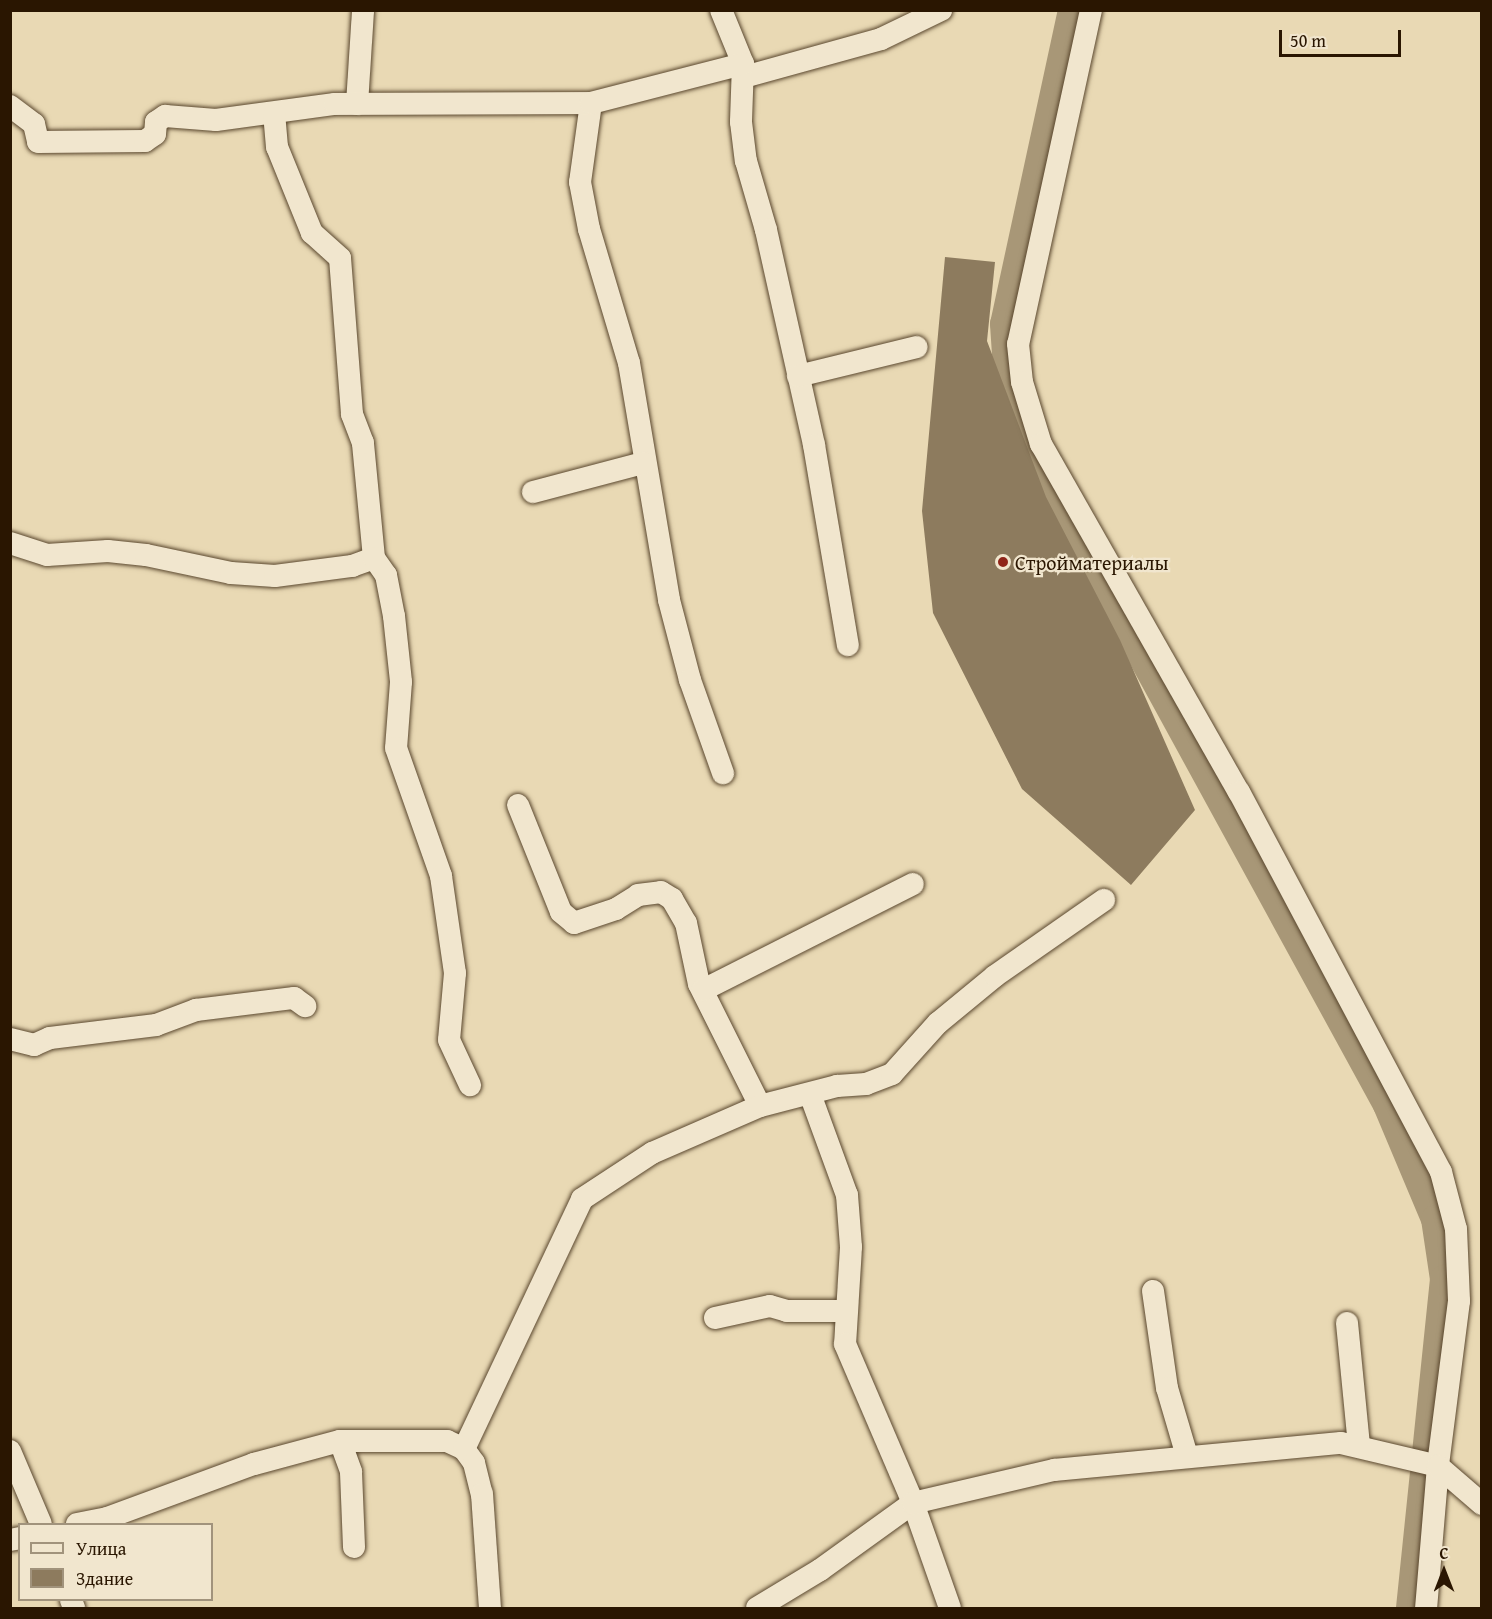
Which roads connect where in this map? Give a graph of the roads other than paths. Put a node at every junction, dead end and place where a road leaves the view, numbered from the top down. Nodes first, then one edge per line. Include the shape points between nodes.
1 (363, 10) edge
2 (721, 10) edge
3 (940, 10) edge
4 (1091, 10) edge
5 (744, 71) junction
6 (591, 103) junction
7 (357, 104) junction
8 (10, 106) edge
9 (274, 115) junction
10 (917, 348) dead end
11 (798, 376) junction
12 (643, 463) junction
13 (533, 492) dead end
14 (10, 543) edge
15 (374, 558) junction
16 (848, 645) dead end
17 (723, 773) dead end
18 (518, 805) dead end
19 (913, 884) dead end
20 (1104, 900) dead end
21 (703, 990) junction
22 (305, 1006) dead end
23 (10, 1039) edge
24 (470, 1085) dead end
25 (810, 1094) junction
26 (760, 1106) junction
27 (1153, 1291) dead end
28 (845, 1311) junction
29 (715, 1318) dead end
30 (1347, 1323) dead end
31 (340, 1441) junction
32 (1359, 1445) junction
33 (464, 1449) junction
34 (10, 1451) edge
35 (1187, 1456) junction
36 (1438, 1466) junction
37 (913, 1503) junction
38 (1482, 1504) edge
39 (41, 1523) edge
40 (81, 1523) edge
41 (354, 1547) dead end
42 (490, 1608) edge
43 (757, 1608) edge
44 (950, 1608) edge
45 (1426, 1608) edge

1 - 7 street
2 - 5 street
3 - 5 street via 881,39
4 - 36 street via 1018,344 1022,382 1041,444 1239,792 1441,1172 1456,1229 1459,1301
5 - 6 street
5 - 11 street via 741,122 746,161 766,230
6 - 7 street
6 - 12 street via 580,182 589,229 629,363
7 - 9 street
8 - 9 street via 34,124 38,142 145,141 155,134 156,122 165,116 216,120
9 - 15 street via 277,147 312,233 340,258 352,414 363,443
10 - 11 street
11 - 16 street via 814,445
12 - 13 street
12 - 17 street via 669,600 690,680
14 - 15 street via 47,555 108,551 231,573 275,576 352,566
15 - 24 street via 386,575 394,616 401,682 396,748 441,876 455,973 449,1040
18 - 21 street via 561,912 574,923 594,919 639,895 661,892 672,900 686,923
19 - 21 street
20 - 25 street via 995,976 938,1023 891,1074 866,1084 837,1086
21 - 26 street
22 - 23 street via 294,998 196,1010 156,1025 50,1038 34,1045
25 - 26 street
25 - 28 street via 847,1196 851,1247
26 - 33 street via 652,1152 582,1199
27 - 35 street via 1167,1388
28 - 29 street via 787,1311 770,1305
28 - 37 street via 845,1344
30 - 32 street
31 - 33 street via 447,1441
31 - 40 street via 254,1464 107,1518
31 - 41 street via 351,1472
32 - 35 street via 1287,1446
32 - 36 street
33 - 42 street via 474,1463 482,1494
34 - 39 street
35 - 37 street via 1054,1470
36 - 38 street
36 - 45 street
37 - 43 street via 820,1570
37 - 44 street

